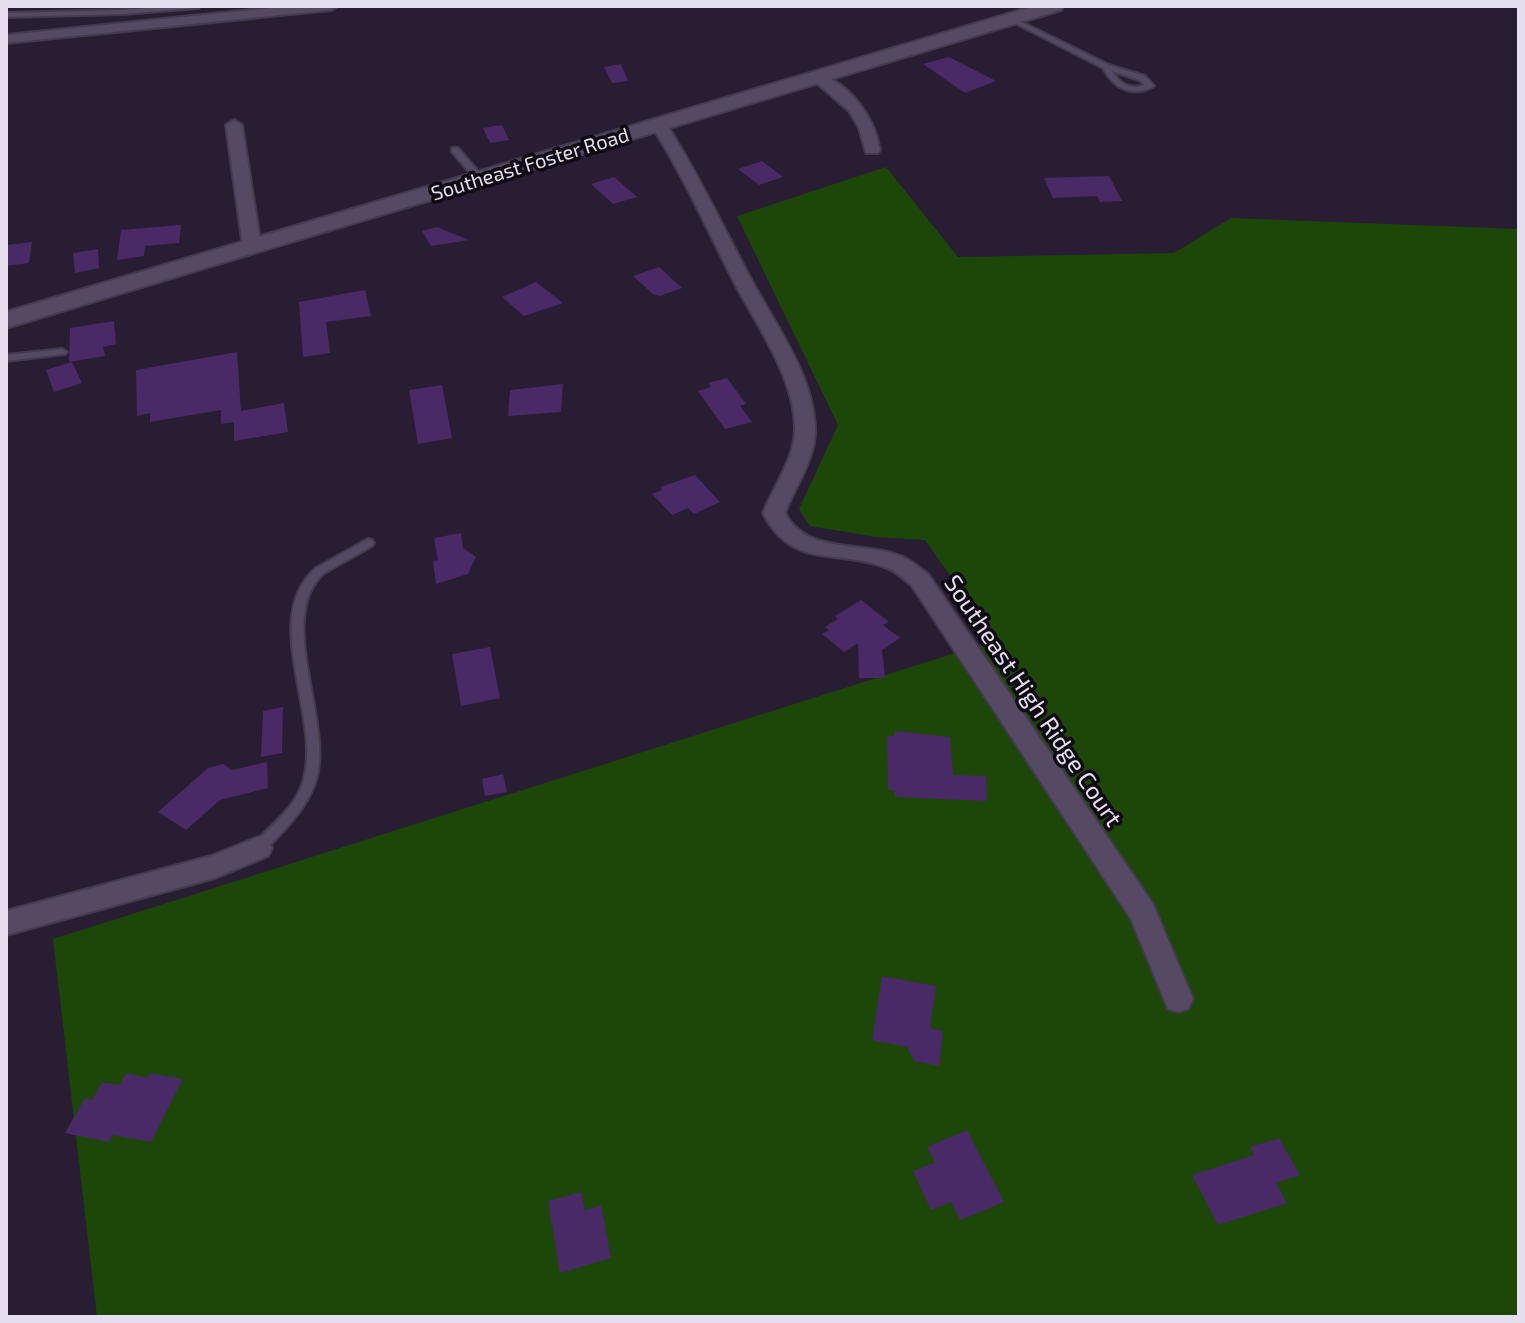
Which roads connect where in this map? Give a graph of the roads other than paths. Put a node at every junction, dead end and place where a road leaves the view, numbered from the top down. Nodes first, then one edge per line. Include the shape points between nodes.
1 (198, 6) edge
2 (331, 6) edge
3 (1054, 6) edge
4 (6, 15) edge
5 (1011, 19) junction
6 (6, 39) edge
7 (1106, 67) junction
8 (818, 78) junction
9 (234, 125) dead end
10 (659, 125) junction
11 (455, 150) dead end
12 (872, 150) dead end
13 (480, 179) junction
14 (252, 247) junction
15 (6, 320) edge
16 (62, 352) dead end
17 (6, 358) edge
18 (368, 543) dead end
19 (258, 848) joint
20 (6, 923) edge
21 (1178, 999) dead end

1 - 4 lane
2 - 6 street
3 - 5 main road, Southeast Foster Road
5 - 7 lane
5 - 8 main road, Southeast Foster Road
7 - 7 lane via 1142,78 1150,86 1122,88
8 - 10 main road, Southeast Foster Road
8 - 12 street via 859,115 872,135
9 - 14 street
10 - 13 main road, Southeast Foster Road
10 - 21 street, Southeast High Ridge Court via 799,400 805,428 774,513 778,527 810,546 891,560 920,580 1143,913
11 - 13 lane
13 - 14 main road, Southeast Foster Road
14 - 15 main road, Southeast Foster Road
16 - 17 lane
18 - 19 lane via 314,575 305,593 298,615 311,777 298,808
19 - 20 street via 215,866

